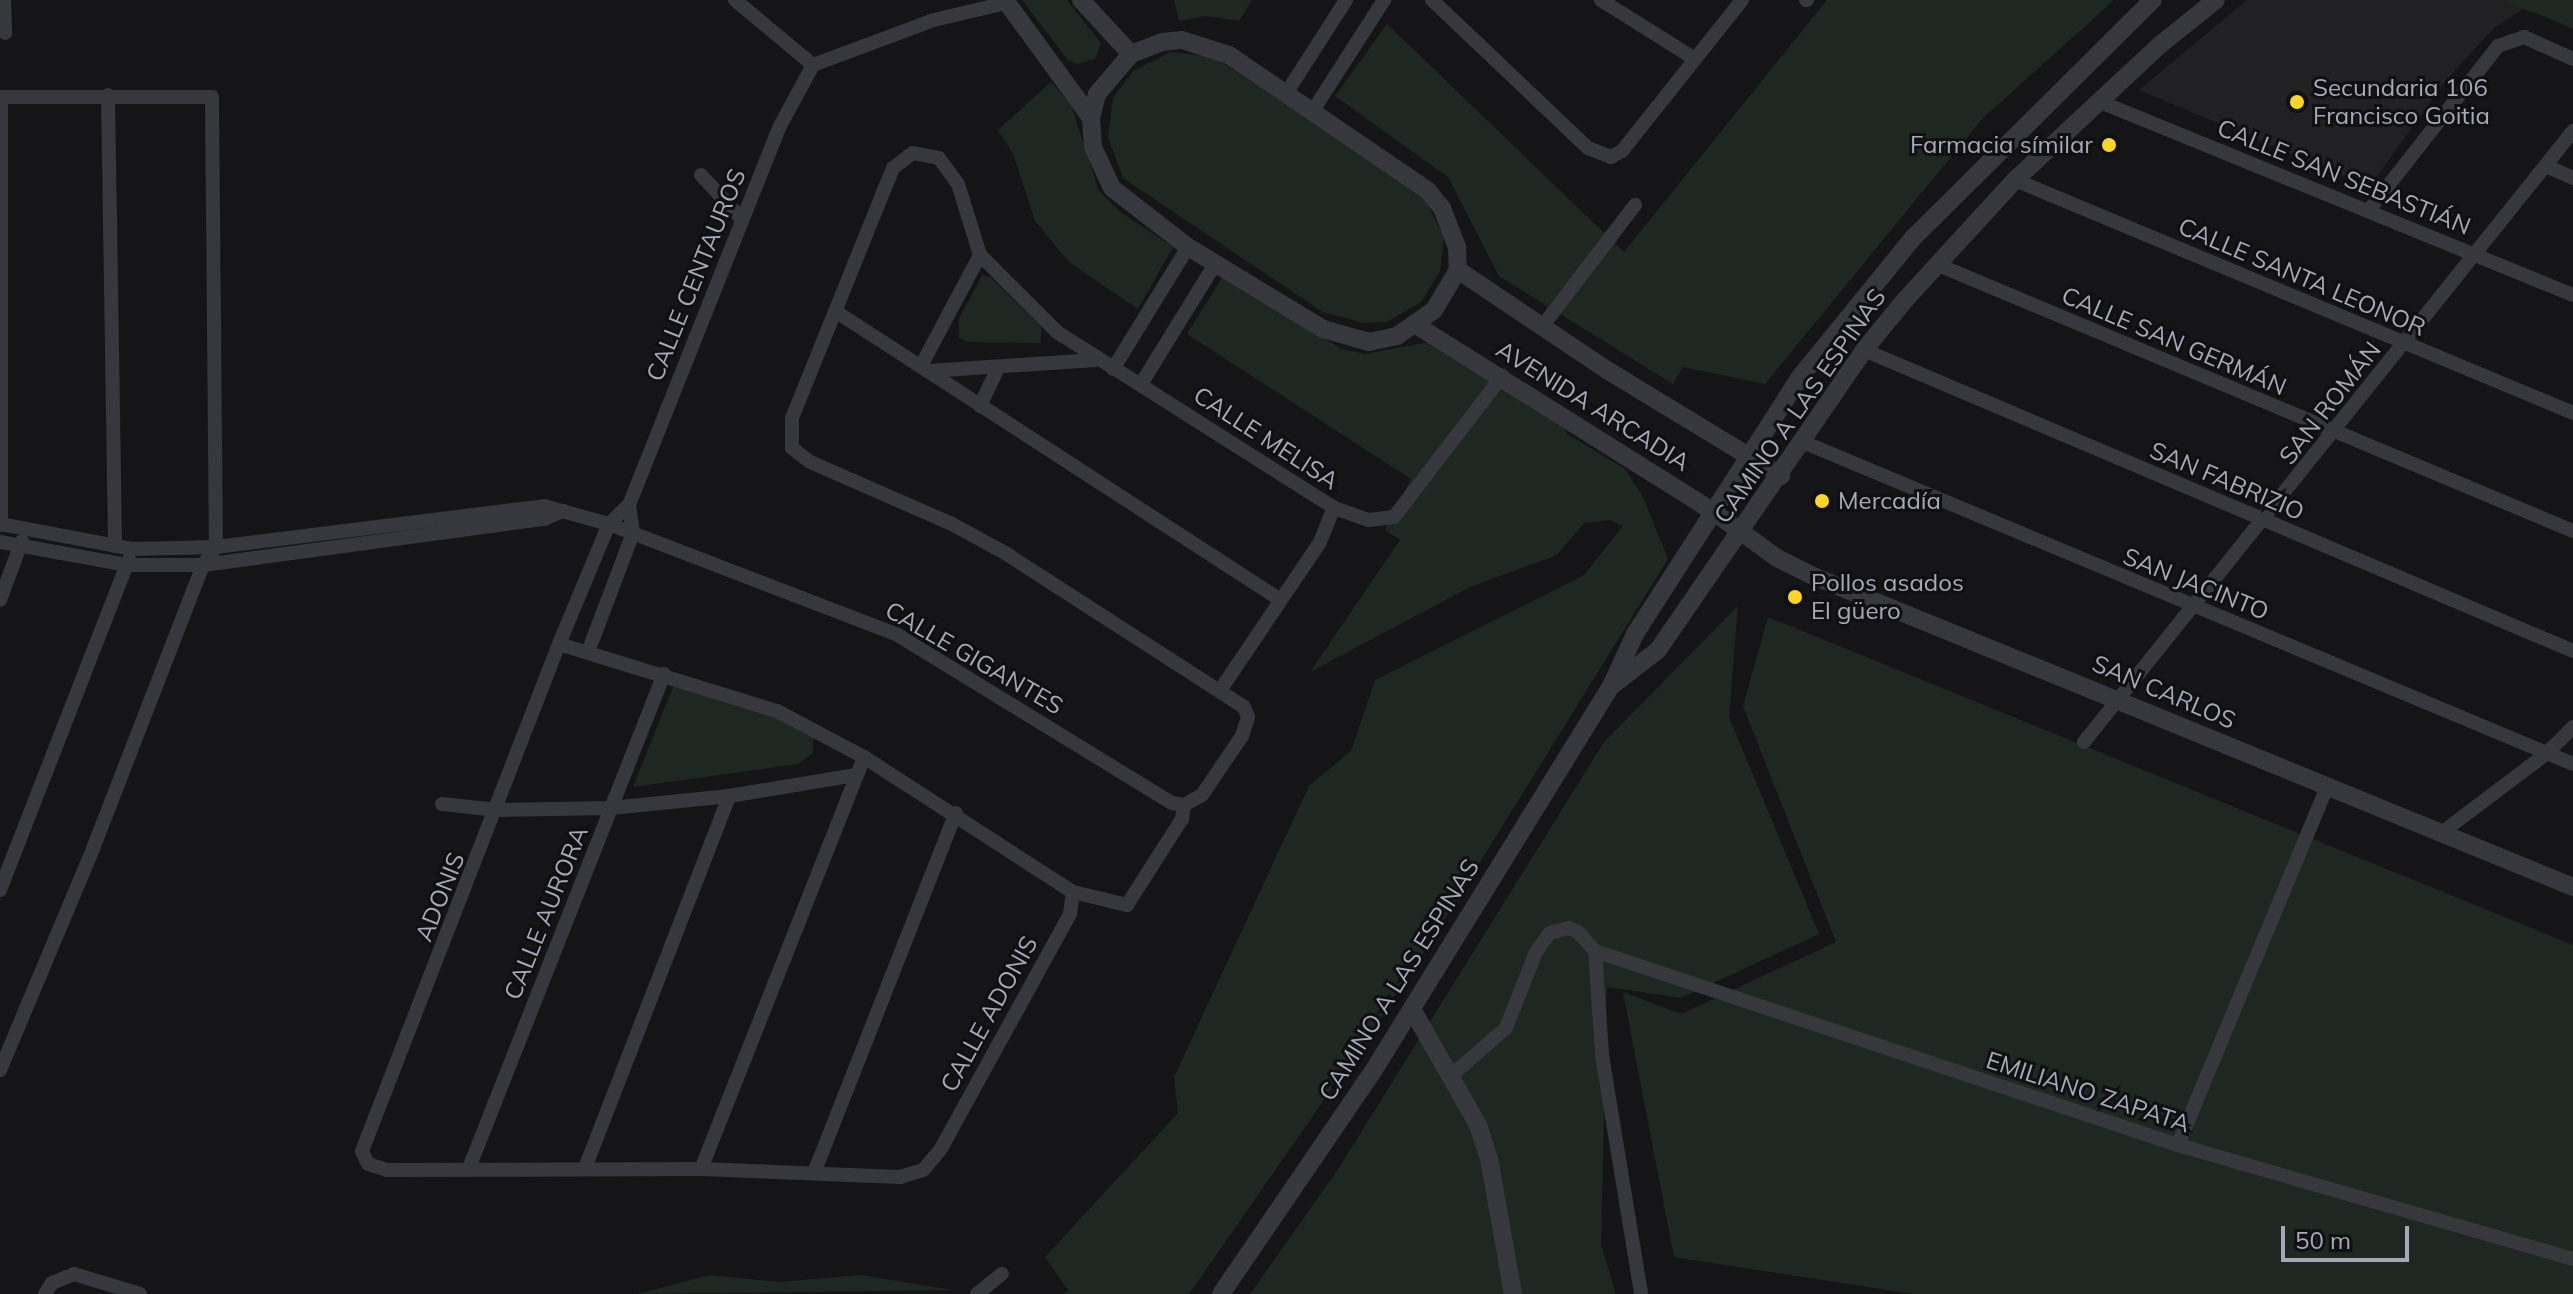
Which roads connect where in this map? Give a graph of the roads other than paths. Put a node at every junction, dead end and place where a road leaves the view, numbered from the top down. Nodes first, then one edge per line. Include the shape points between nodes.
1 (4, 0) edge
2 (735, 0) edge
3 (1081, 0) edge
4 (1346, 0) edge
5 (1384, 0) edge
6 (1601, 0) edge
7 (1742, 0) edge
8 (2153, 0) edge
9 (2216, 0) edge
10 (1006, 2) edge
11 (1439, 3) edge
12 (5, 33) dead end
13 (1131, 54) junction
14 (1695, 59) junction
15 (2573, 59) edge
16 (813, 65) junction
17 (1287, 92) junction
18 (108, 95) junction
19 (0, 97) edge
20 (2098, 101) junction
21 (1314, 109) junction
22 (1091, 118) junction
23 (2573, 131) edge
24 (2546, 166) junction
25 (701, 175) dead end
26 (2573, 178) edge
27 (2015, 180) junction
28 (1635, 205) dead end
29 (2369, 210) junction
30 (741, 218) junction
31 (1188, 247) junction
32 (2474, 254) junction
33 (980, 255) junction
34 (1215, 264) junction
35 (1936, 264) junction
36 (1458, 270) junction
37 (2573, 295) edge
38 (835, 311) junction
39 (1416, 325) junction
40 (1541, 328) junction
41 (2405, 344) junction
42 (1864, 350) junction
43 (1096, 360) junction
44 (925, 368) junction
45 (998, 368) junction
46 (1113, 369) junction
47 (1502, 376) junction
48 (1141, 384) junction
49 (980, 406) junction
50 (2573, 413) edge
51 (2334, 433) junction
52 (1803, 442) junction
53 (1751, 456) junction
54 (1781, 476) junction
55 (629, 505) junction
56 (1334, 508) junction
57 (563, 511) junction
58 (1714, 512) junction
59 (2266, 521) junction
60 (1, 524) edge
61 (609, 524) junction
62 (25, 531) junction
63 (2573, 531) edge
64 (1741, 532) junction
65 (633, 533) junction
66 (0, 542) edge
67 (115, 546) junction
68 (216, 547) junction
69 (19, 548) junction
70 (132, 549) junction
71 (128, 565) junction
72 (203, 565) junction
73 (1279, 599) junction
74 (0, 600) edge
75 (2194, 608) junction
76 (559, 644) junction
77 (2573, 651) edge
78 (588, 652) junction
79 (664, 674) junction
80 (1611, 686) junction
81 (1221, 689) junction
82 (2118, 698) junction
83 (2573, 727) edge
84 (2084, 742) dead end
85 (2547, 753) junction
86 (864, 757) junction
87 (2573, 764) edge
88 (856, 775) junction
89 (2327, 787) junction
90 (729, 796) junction
91 (442, 804) dead end
92 (1178, 804) junction
93 (611, 808) junction
94 (498, 810) junction
95 (956, 813) junction
96 (2440, 834) junction
97 (2573, 887) edge
98 (0, 890) edge
99 (1073, 892) junction
100 (1595, 951) junction
101 (1412, 1009) junction
102 (0, 1070) edge
103 (1453, 1074) junction
104 (2178, 1145) junction
105 (368, 1164) joint
106 (469, 1168) junction
107 (585, 1168) junction
108 (701, 1169) junction
109 (814, 1173) junction
110 (2573, 1259) edge
111 (1002, 1274) dead end
112 (45, 1294) edge
113 (140, 1294) edge
114 (977, 1294) edge
115 (1221, 1294) edge
116 (1513, 1294) edge
117 (1641, 1294) edge

1 - 12 street
2 - 16 street
3 - 13 street
4 - 17 street
5 - 21 street
6 - 14 street
7 - 14 street
8 - 53 street, CAMINO A LAS ESPINAS via 1902,250 1800,377
9 - 20 street, CAMINO A LAS ESPINAS
10 - 16 street via 934,20
10 - 22 street
11 - 14 street via 1601,156 1622,151
13 - 17 street via 1162,42 1207,45
13 - 22 street via 1107,77
15 - 29 street via 2524,37 2498,46
16 - 30 street, CALLE CENTAUROS
17 - 21 street
18 - 19 street
18 - 67 street
18 - 68 street via 204,93 216,105
19 - 60 street
20 - 27 street, CAMINO A LAS ESPINAS
20 - 29 street, CALLE SAN SEBASTIÁN
21 - 36 street via 1428,191 1450,227
22 - 31 street via 1093,147 1112,188
23 - 24 street, SAN ROMÁN
24 - 26 street
24 - 32 street, SAN ROMÁN
25 - 30 street
27 - 35 street, CAMINO A LAS ESPINAS
27 - 41 street, CALLE SANTA LEONOR
28 - 40 street
29 - 32 street, CALLE SAN SEBASTIÁN
30 - 55 street, CALLE CENTAUROS
31 - 34 street
31 - 46 street
32 - 37 street, CALLE SAN SEBASTIÁN
32 - 41 street, SAN ROMÁN
33 - 38 street, CALLE MELISA via 950,169 925,152 913,153 893,168 884,185
33 - 43 street, CALLE MELISA via 1033,310
33 - 44 street
34 - 39 street via 1347,338 1369,342
34 - 48 street
35 - 42 street, CAMINO A LAS ESPINAS
35 - 51 street, CALLE SAN GERMÁN
36 - 39 street via 1434,310
36 - 40 street, AVENIDA ARCADIA
38 - 44 street
38 - 81 street, CALLE MELISA via 792,418 792,448 810,462 1007,554
39 - 47 street, AVENIDA ARCADIA
40 - 53 street, AVENIDA ARCADIA
41 - 50 street, CALLE SANTA LEONOR
41 - 51 street, SAN ROMÁN
42 - 52 street, CAMINO A LAS ESPINAS
42 - 59 street, SAN FABRIZIO
43 - 45 street
43 - 46 street, CALLE MELISA
44 - 45 street
44 - 49 street
45 - 49 street
46 - 48 street, CALLE MELISA
47 - 56 street via 1394,517 1369,520
47 - 58 street, AVENIDA ARCADIA
48 - 56 street, CALLE MELISA
49 - 73 street
51 - 59 street, SAN ROMÁN
51 - 63 street, CALLE SAN GERMÁN
52 - 54 street, CAMINO A LAS ESPINAS
52 - 75 street, SAN JACINTO
53 - 54 street, AVENIDA ARCADIA
53 - 58 street, CAMINO A LAS ESPINAS
54 - 64 street, CAMINO A LAS ESPINAS
55 - 61 street, CALLE CENTAUROS
55 - 65 street, CALLE CENTAUROS
56 - 73 street, CALLE MELISA via 1328,529
57 - 61 street, CALLE GIGANTES
57 - 68 street, CALLE GIGANTES via 529,504
57 - 72 street via 544,519
58 - 64 street, AVENIDA ARCADIA
58 - 80 street, CAMINO A LAS ESPINAS via 1635,634
59 - 75 street, SAN ROMÁN
59 - 77 street, SAN FABRIZIO
60 - 62 street, CALLE GIGANTES
61 - 65 street, CALLE GIGANTES
61 - 76 street, CALLE CENTAUROS
62 - 67 street, CALLE GIGANTES
62 - 69 street
64 - 80 street, CAMINO A LAS ESPINAS via 1658,650
64 - 82 street, SAN CARLOS via 1813,576
65 - 78 street, CALLE CENTAUROS
65 - 92 street, CALLE GIGANTES via 896,634
66 - 69 street
67 - 70 street, CALLE GIGANTES
68 - 70 street, CALLE GIGANTES
68 - 72 street
69 - 71 street
69 - 74 street
70 - 71 street
71 - 72 street
71 - 98 street
72 - 102 street
73 - 81 street, CALLE MELISA
75 - 82 street, SAN ROMÁN
75 - 85 street, SAN JACINTO
76 - 78 street
76 - 94 street, ADONIS
78 - 79 street
79 - 86 street via 777,711
79 - 93 street, CALLE AURORA
80 - 101 street, CAMINO A LAS ESPINAS
81 - 92 street via 1244,707 1247,728 1202,795
82 - 84 street, SAN ROMÁN
82 - 89 street, SAN CARLOS
83 - 85 street
85 - 87 street, SAN JACINTO
85 - 96 street
86 - 88 street
86 - 95 street
88 - 90 street
88 - 108 street
89 - 96 street, SAN CARLOS
89 - 104 street
90 - 93 street
90 - 107 street
91 - 94 street
92 - 99 street via 1182,819 1127,905
93 - 94 street
93 - 106 street, CALLE AURORA
94 - 105 street, ADONIS via 365,1142
95 - 99 street
95 - 109 street
96 - 97 street, SAN CARLOS
99 - 109 street, CALLE ADONIS via 1070,914 940,1150 923,1170 900,1177
100 - 103 street, EMILIANO ZAPATA via 1569,928 1550,933 1536,952 1506,1028
100 - 104 street, EMILIANO ZAPATA
100 - 117 street via 1602,1055
101 - 103 street
101 - 115 street, CAMINO A LAS ESPINAS
103 - 116 street via 1489,1158
104 - 110 street, EMILIANO ZAPATA
105 - 106 street, CALLE ADONIS via 387,1170
106 - 107 street, CALLE ADONIS
107 - 108 street, CALLE ADONIS
108 - 109 street, CALLE ADONIS
111 - 114 street
112 - 113 street via 52,1283 74,1274

